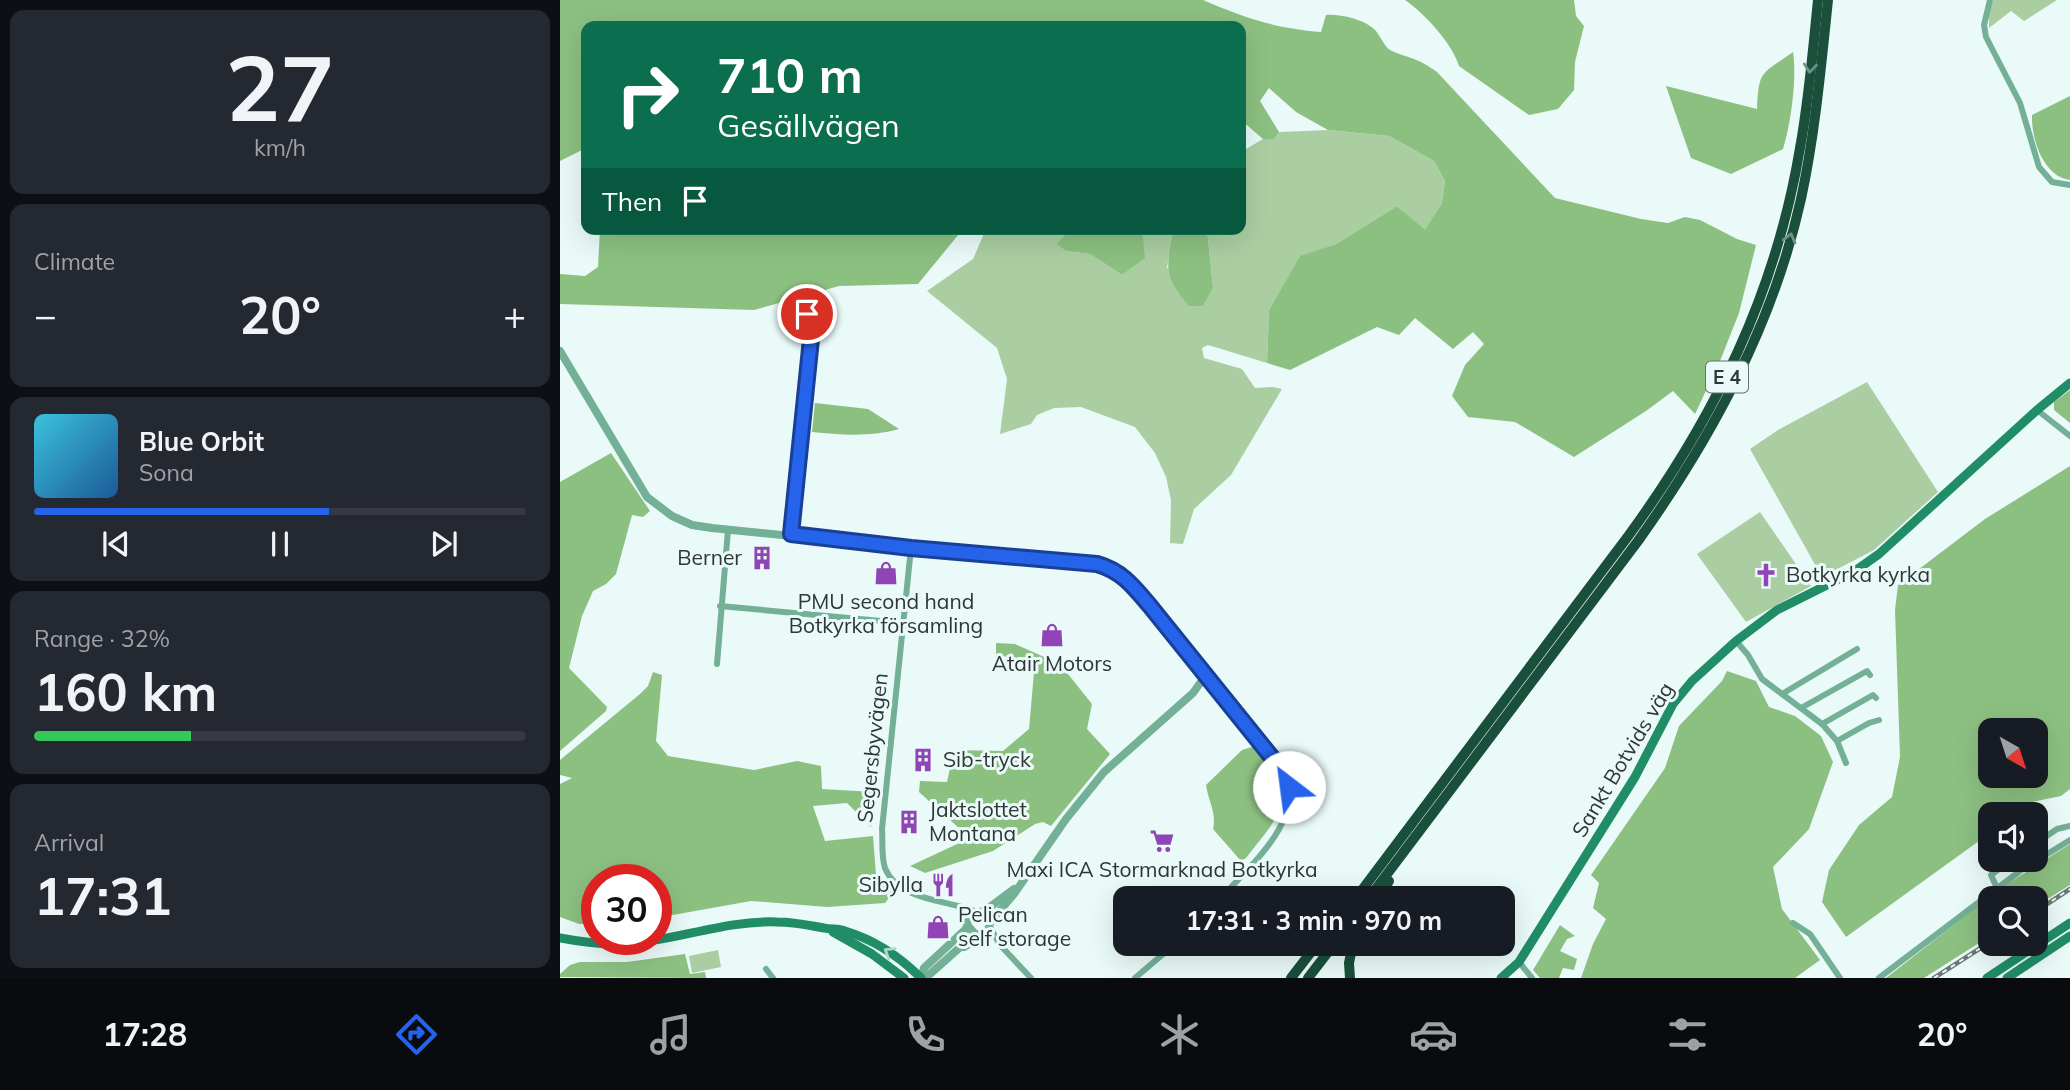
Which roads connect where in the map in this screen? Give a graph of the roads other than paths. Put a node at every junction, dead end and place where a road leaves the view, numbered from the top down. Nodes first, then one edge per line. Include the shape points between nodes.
1 (1818, 0) edge
2 (1828, 0) edge
3 (1990, 0) edge
4 (2070, 185) edge
5 (815, 297) dead end
6 (803, 303) dead end
7 (807, 314) junction
8 (560, 351) edge
9 (2070, 383) edge
10 (2037, 410) junction
11 (2070, 436) edge
12 (729, 530) junction
13 (791, 534) junction
14 (911, 548) junction
15 (720, 606) junction
16 (903, 623) junction
17 (1736, 641) junction
18 (1857, 649) dead end
19 (717, 664) dead end
20 (1202, 672) junction
21 (1870, 675) dead end
22 (1782, 694) junction
23 (1876, 698) dead end
24 (1801, 708) junction
25 (1879, 720) dead end
26 (1822, 724) junction
27 (1837, 741) junction
28 (1846, 763) dead end
29 (2070, 826) edge
30 (1416, 827) junction
31 (2048, 835) edge
32 (2070, 840) edge
33 (1994, 872) edge
34 (1231, 886) edge
35 (1366, 886) edge
36 (1377, 886) edge
37 (1385, 886) edge
38 (1996, 886) edge
39 (2000, 886) edge
40 (1019, 887) junction
41 (1978, 902) edge
42 (957, 905) junction
43 (979, 912) junction
44 (968, 923) junction
45 (1793, 923) dead end
46 (2070, 923) edge
47 (990, 924) junction
48 (828, 929) junction
49 (981, 936) junction
50 (2070, 936) edge
51 (561, 938) edge
52 (1000, 945) junction
53 (1161, 956) edge
54 (1309, 956) edge
55 (1312, 956) edge
56 (1325, 956) edge
57 (1350, 956) edge
58 (1519, 962) junction
59 (942, 963) junction
60 (766, 970) dead end
61 (773, 978) edge
62 (904, 978) edge
63 (921, 978) edge
64 (937, 978) edge
65 (1031, 978) edge
66 (1135, 978) edge
67 (1291, 978) edge
68 (1298, 978) edge
69 (1308, 978) edge
70 (1350, 978) edge
71 (1501, 978) edge
72 (1532, 978) edge
73 (1840, 978) edge
74 (1879, 978) edge
75 (1987, 978) edge
76 (2007, 978) edge

1 -> 30 highway, E 4 via 1790,199 1757,309 1711,409 1659,494
30 -> 2 highway, E 4 via 1638,541 1720,414 1747,361 1800,202 1817,110
3 - 4 street via 1984,30 2020,103 2039,167 2052,182
5 - 7 street
6 - 7 street
7 - 13 street via 811,339
8 - 12 street via 652,502 692,525
9 - 10 main road, Sankt Botvids väg
10 - 11 street
10 - 17 main road, Sankt Botvids väg via 1880,554 1777,610
12 - 13 street
12 - 15 street
13 - 14 street
14 - 16 street, Segersbyvägen
14 - 20 street via 1111,568 1135,588
15 - 16 street
15 - 19 street
16 - 42 street, Segersbyvägen via 882,829 883,860 902,888
17 - 22 street via 1762,679
17 - 58 main road, Sankt Botvids väg via 1673,704 1635,777
18 - 22 street
20 - 34 street via 1288,783 1290,798 1284,821
20 - 40 street via 1203,679 1193,693 1104,772
21 - 24 street via 1867,671
22 - 24 street
23 - 26 street via 1873,695
24 - 26 street
25 - 27 street
26 - 27 street
27 - 28 street
29 - 31 street
30 - 35 highway, E 4
30 - 36 highway, E 4
30 - 37 highway
32 - 39 street
33 - 38 street via 1990,875
40 - 43 street
40 - 47 street
41 - 74 street
42 - 43 street, Segersbyvägen
42 - 44 street
43 - 44 street
43 - 47 street via 986,914
44 - 49 street
44 - 63 street via 924,968
45 - 73 street via 1810,934
46 - 75 main road
47 - 49 street
47 - 52 street
48 - 51 main road via 776,922 622,944
48 - 62 main road
63 -> 48 main road via 891,951 842,929
49 - 52 street
49 - 59 street
49 - 64 street via 942,968
50 - 76 main road
52 - 65 street
53 - 66 street
54 - 67 highway
55 - 68 highway
56 - 69 highway
57 - 70 highway
58 - 71 main road, Sankt Botvids väg
58 - 72 street
59 - 63 street
59 - 64 street
60 - 61 street

